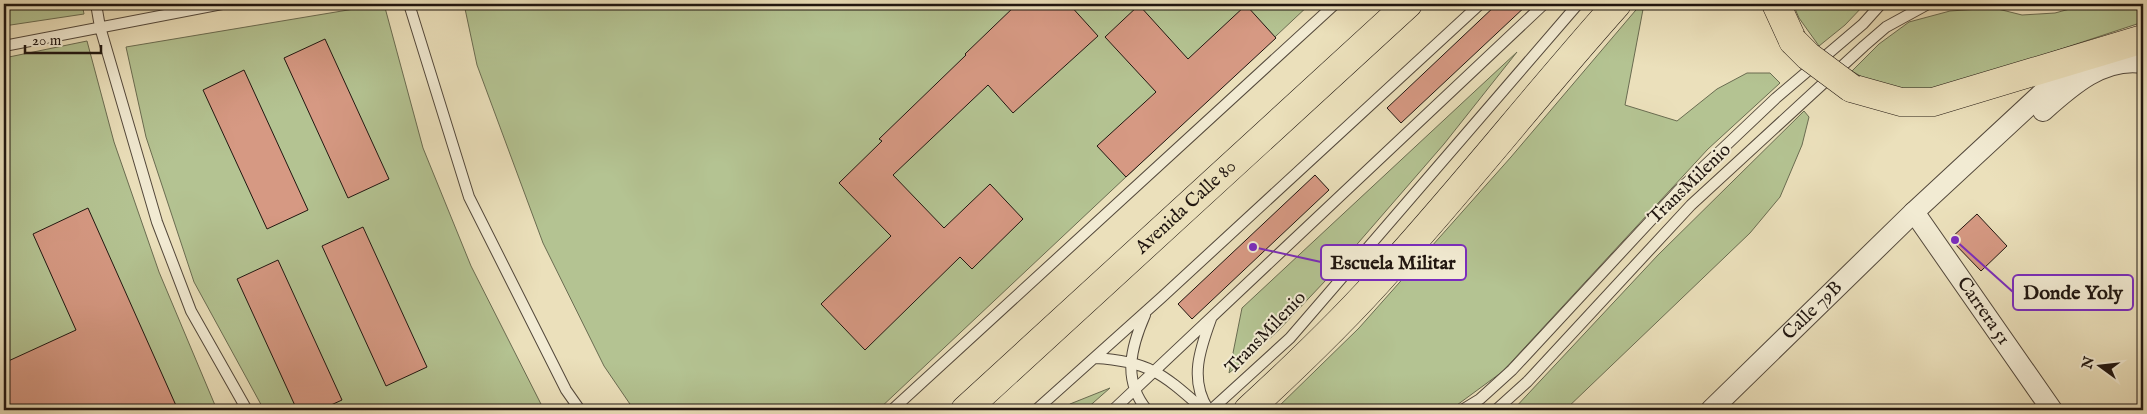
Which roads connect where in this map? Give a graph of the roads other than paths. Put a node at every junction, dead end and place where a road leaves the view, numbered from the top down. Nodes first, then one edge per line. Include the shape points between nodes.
1 (96, 4) edge
2 (222, 4) edge
3 (409, 4) edge
4 (1335, 4) edge
5 (1408, 4) edge
6 (1480, 4) edge
7 (1544, 4) edge
8 (1578, 4) edge
9 (1618, 4) edge
10 (1776, 4) edge
11 (1881, 4) edge
12 (1928, 4) edge
13 (100, 27) junction
14 (2143, 39) edge
15 (4, 46) edge
16 (2081, 57) junction
17 (2143, 63) edge
18 (1914, 212) junction
19 (1146, 312) junction
20 (1212, 316) junction
21 (1298, 348) junction
22 (1095, 358) junction
23 (1131, 362) junction
24 (1155, 371) junction
25 (1135, 390) junction
26 (247, 410) edge
27 (580, 410) edge
28 (892, 410) edge
29 (965, 410) edge
30 (1036, 410) edge
31 (1113, 410) edge
32 (1147, 410) edge
33 (1204, 410) edge
34 (1210, 410) edge
35 (1248, 410) edge
36 (1462, 410) edge
37 (1496, 410) edge
38 (1713, 410) edge
39 (2052, 410) edge

1 - 13 lane
2 - 13 lane
3 - 27 lane via 469,197 566,390
4 - 28 lane
5 - 29 highway, Avenida Calle 80
6 - 19 lane
7 - 20 lane, TransMilenio
8 - 21 lane, TransMilenio
9 - 21 highway via 1390,269
10 - 16 highway, bridge via 1793,41 1808,56 1851,88 1901,102 1933,102
11 - 36 lane, TransMilenio via 1863,24 1776,98 1679,190 1512,370 1480,399
12 - 37 lane, TransMilenio via 1886,27 1691,205 1527,382
13 - 15 lane
13 - 26 lane via 157,222 191,312
14 - 16 highway
16 - 18 street, Calle 79B
17 - 18 street, Calle 79B via 2125,61 2108,66 2068,88 1961,186
18 - 38 street, Calle 79B
18 - 39 street, Carrera 51
19 - 22 lane
19 - 23 lane via 1135,338
20 - 24 lane, TransMilenio
20 - 34 lane, TransMilenio via 1197,372 1203,401
21 - 34 lane, TransMilenio
21 - 35 highway
22 - 23 lane
22 - 30 lane
23 - 24 lane
23 - 25 lane
24 - 25 lane, TransMilenio
24 - 33 lane
25 - 31 lane, TransMilenio
25 - 32 lane

